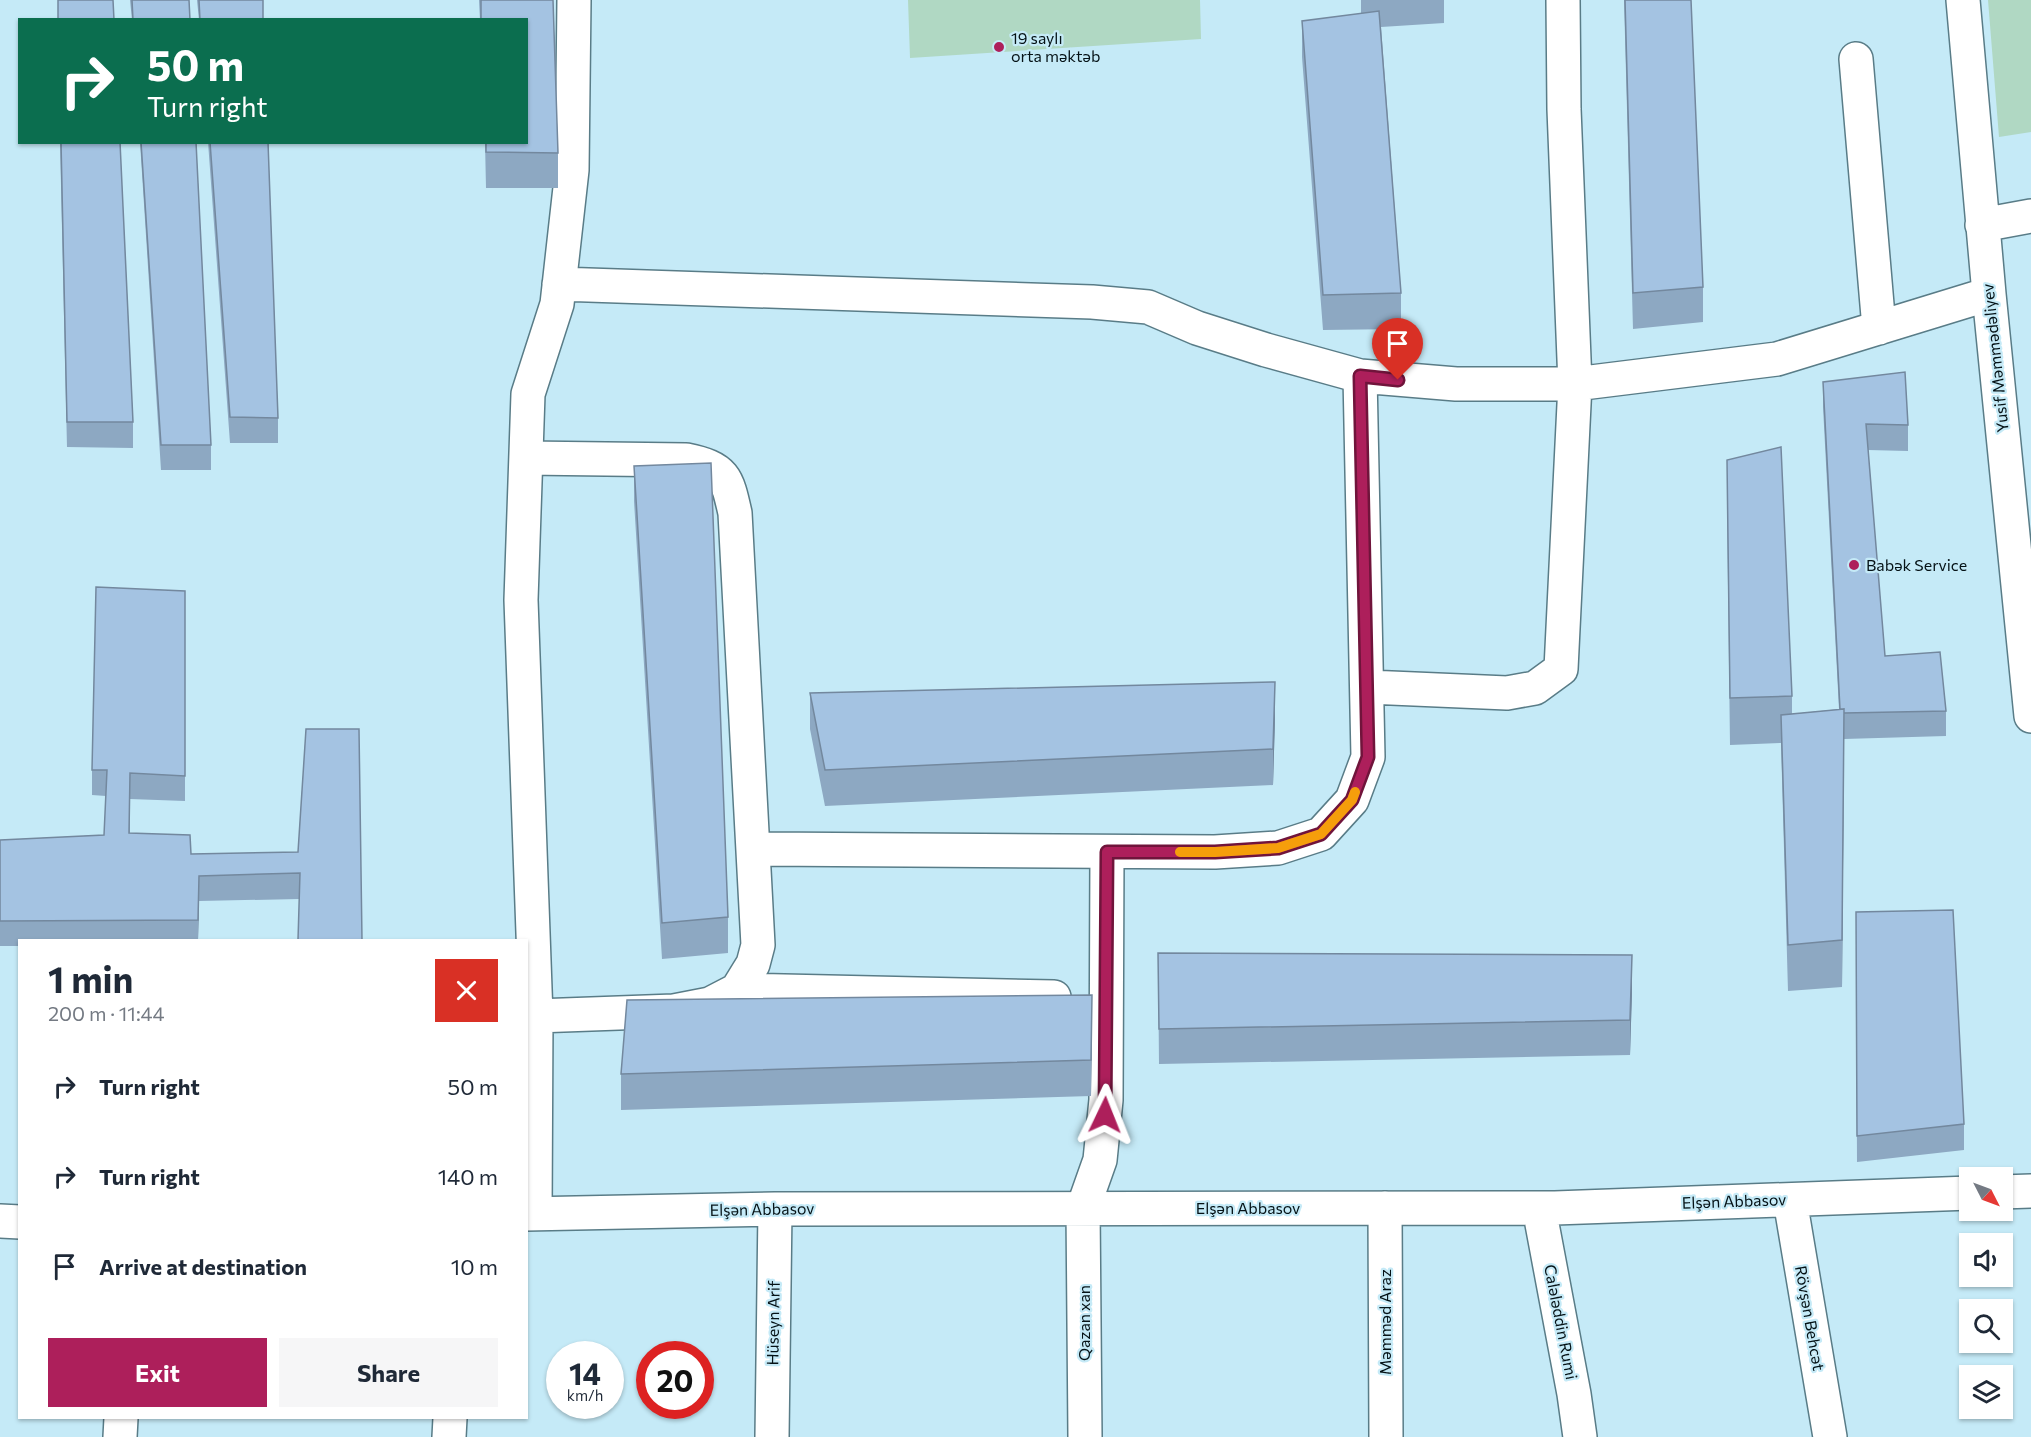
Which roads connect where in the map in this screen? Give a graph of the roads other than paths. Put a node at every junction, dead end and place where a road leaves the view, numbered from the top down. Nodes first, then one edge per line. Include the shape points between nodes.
1 (574, 0) edge
2 (1563, 0) edge
3 (1963, 0) edge
4 (1856, 59) dead end
5 (2031, 216) edge
6 (1982, 225) junction
7 (559, 284) junction
8 (1989, 294) junction
9 (1880, 328) junction
10 (1360, 376) junction
11 (1575, 384) junction
12 (526, 458) junction
13 (1368, 687) junction
14 (2031, 716) edge
15 (753, 849) junction
16 (1107, 852) junction
17 (737, 990) junction
18 (1107, 998) junction
19 (536, 1016) junction
20 (2031, 1191) edge
21 (2013, 1192) edge
22 (1959, 1193) edge
23 (1790, 1200) junction
24 (1083, 1208) junction
25 (1385, 1208) junction
26 (1539, 1208) junction
27 (775, 1209) junction
28 (531, 1214) edge
29 (0, 1221) edge
30 (18, 1222) edge
31 (121, 1419) edge
32 (450, 1419) edge
33 (120, 1437) edge
34 (449, 1437) edge
35 (772, 1437) edge
36 (1085, 1437) edge
37 (1386, 1437) edge
38 (1580, 1437) edge
39 (1830, 1437) edge

1 - 7 street via 572,170
2 - 11 street
3 - 6 street, Yusif Məmmədəliyev
4 - 9 street
5 - 6 street
6 - 8 street, Yusif Məmmədəliyev
7 - 10 street via 1148,307 1207,331
7 - 12 street via 557,304 528,394
8 - 9 street
8 - 14 street, Yusif Məmmədəliyev
9 - 11 street via 1777,359
10 - 11 street via 1456,384
10 - 13 street
11 - 13 street via 1561,669 1535,688 1507,693
12 - 15 street via 686,460 709,464 728,482 735,513
12 - 19 street via 521,600
13 - 16 street via 1368,757 1352,800 1321,834 1278,848
15 - 16 street
15 - 17 street via 758,945 753,964
16 - 18 street
17 - 18 street
17 - 19 street via 710,1004 674,1011
18 - 24 street via 1106,1100 1100,1160
19 - 28 street
20 - 21 street
22 - 23 street, Elşən Abbasov
23 - 26 street, Elşən Abbasov
23 - 39 street, Rövşən Behcət
24 - 25 street, Elşən Abbasov
24 - 27 street, Elşən Abbasov
24 - 36 street, Qazan xan
25 - 26 street, Elşən Abbasov
25 - 37 street, Məmməd Araz
26 - 38 street, Calələddin Rumi
27 - 28 street, Elşən Abbasov
27 - 35 street, Hüseyn Arif
29 - 30 street
31 - 33 street
32 - 34 street

